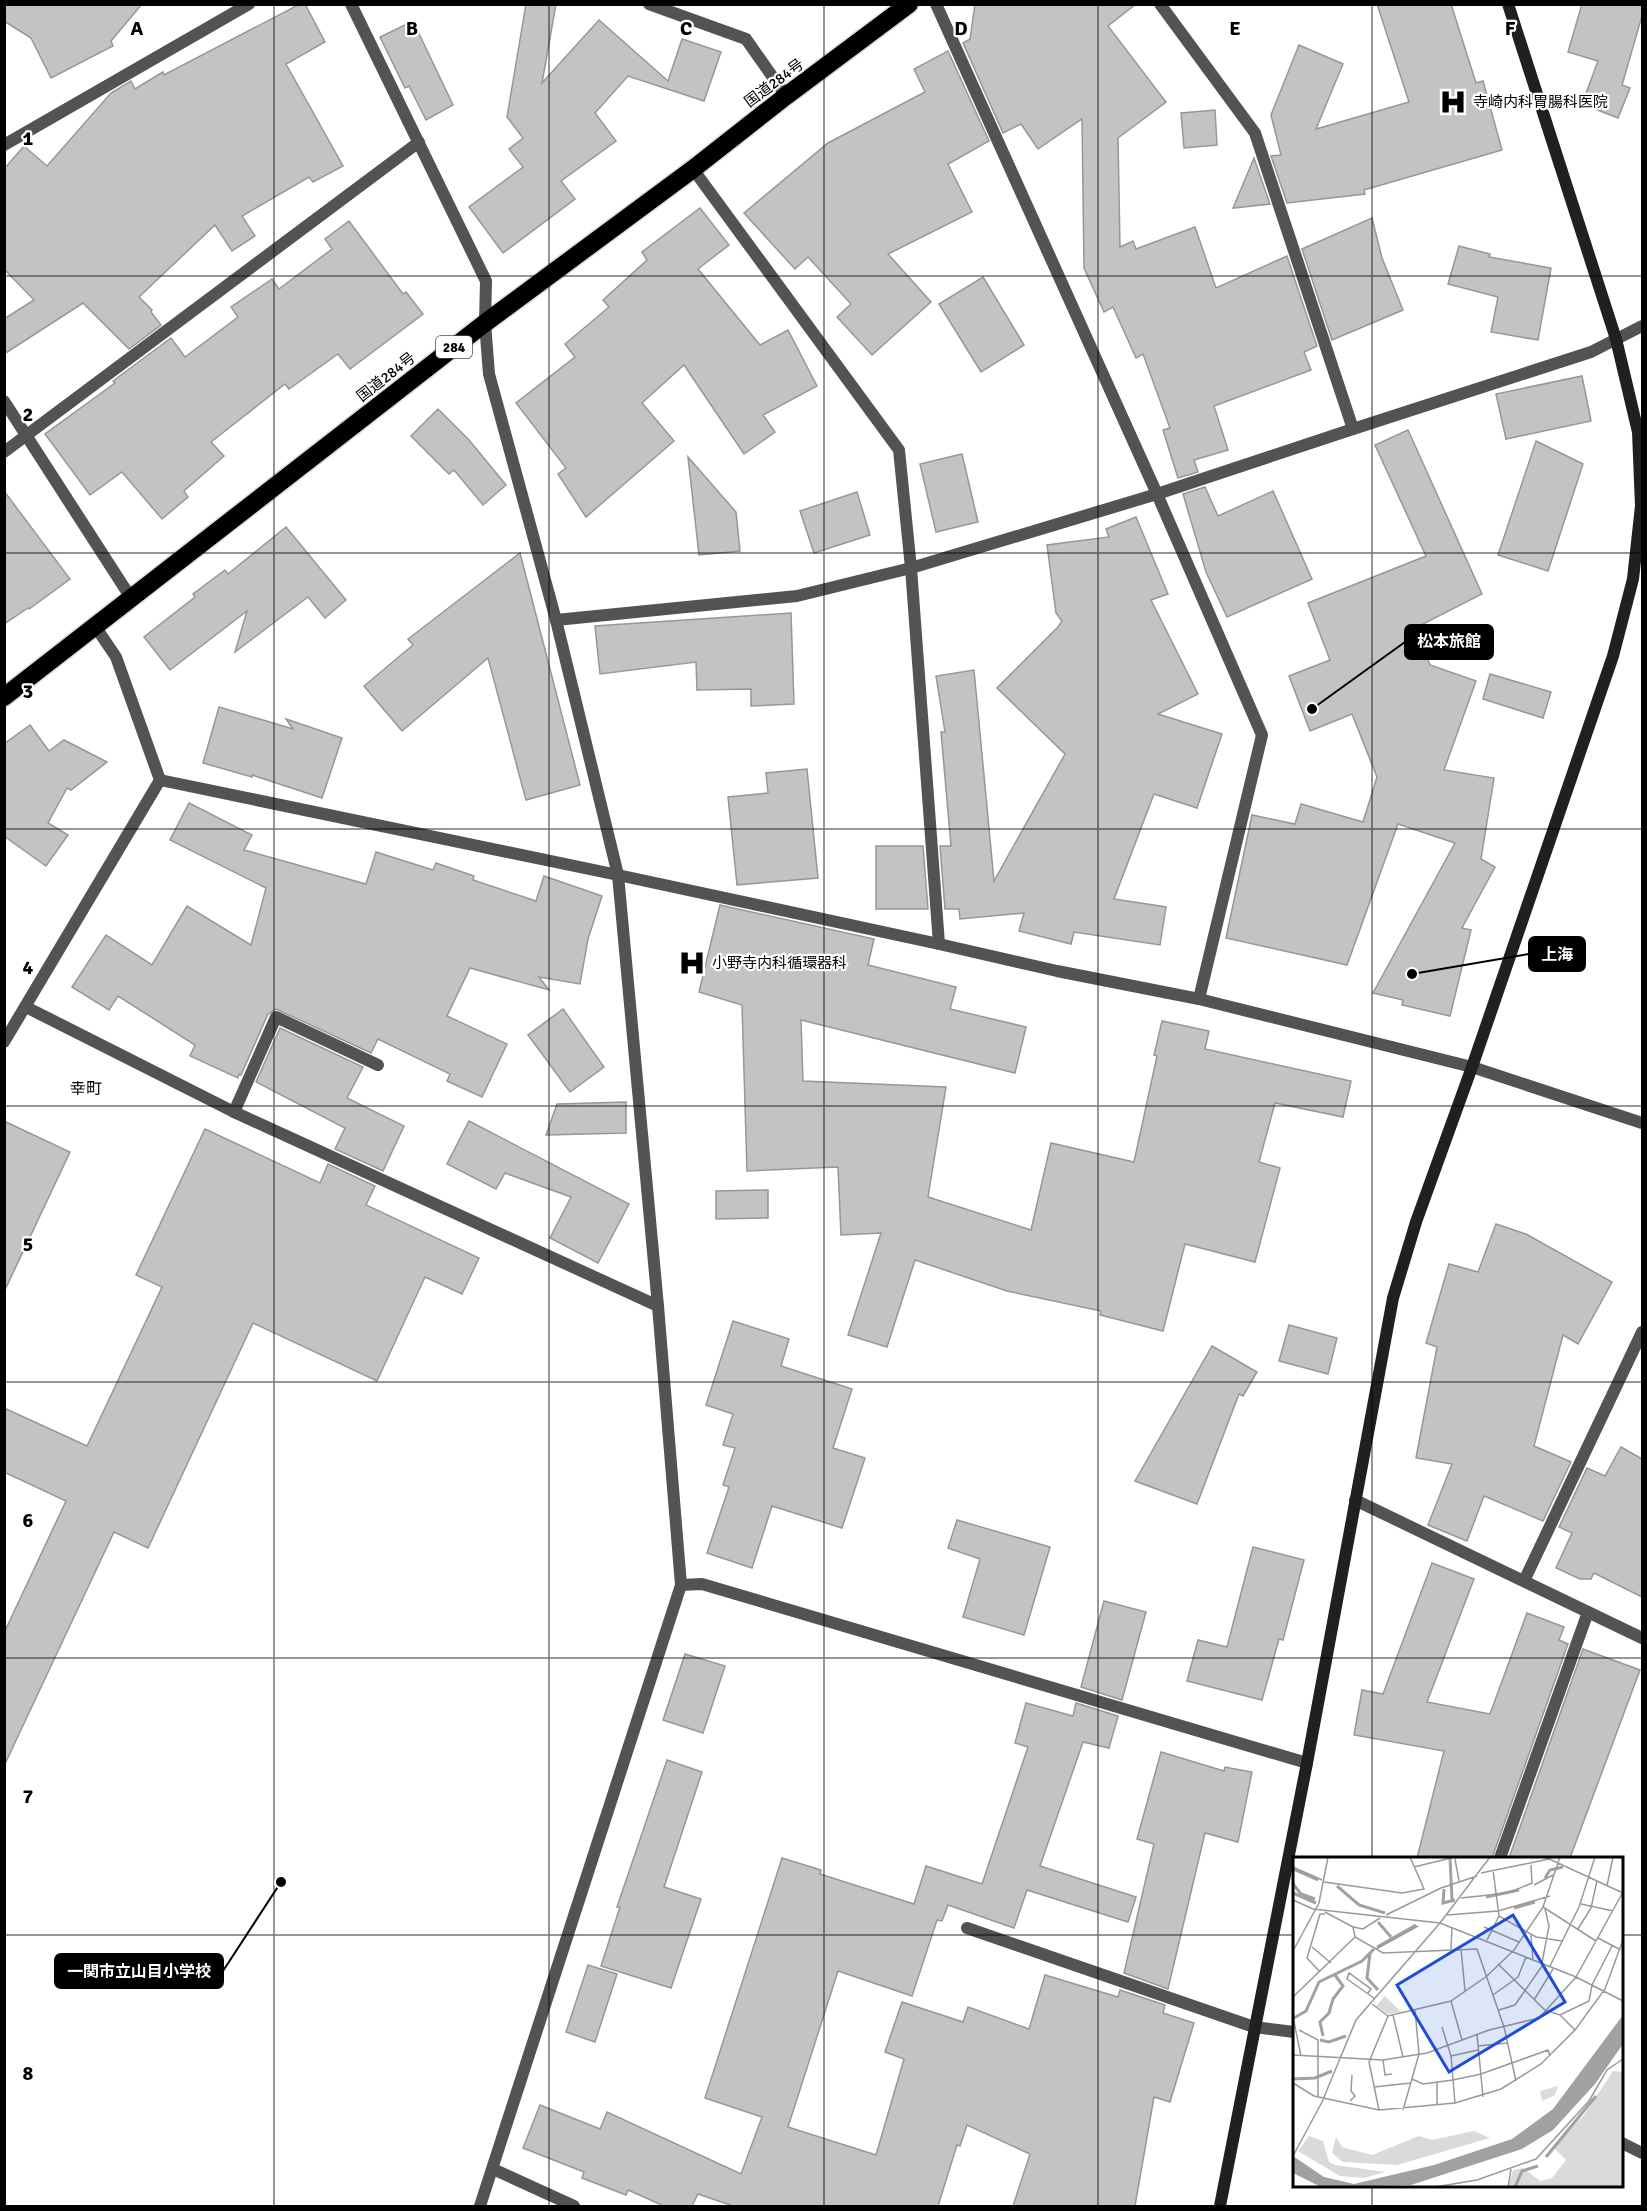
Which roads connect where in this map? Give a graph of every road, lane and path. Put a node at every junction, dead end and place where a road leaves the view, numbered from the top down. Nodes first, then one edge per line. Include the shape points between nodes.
1 (249, 4) edge
2 (351, 4) edge
3 (649, 4) edge
4 (909, 4) edge
5 (936, 4) edge
6 (1160, 4) edge
7 (1508, 4) edge
8 (786, 96) junction
9 (419, 141) junction
10 (4, 146) edge
11 (693, 169) junction
12 (485, 323) junction
13 (1642, 326) edge
14 (1617, 339) junction
15 (4, 401) edge
16 (1353, 429) junction
17 (26, 436) junction
18 (4, 452) edge
19 (1156, 494) junction
20 (912, 568) junction
21 (131, 598) junction
22 (556, 621) junction
23 (95, 626) junction
24 (4, 697) edge
25 (160, 780) junction
26 (618, 875) junction
27 (939, 944) junction
28 (1199, 999) junction
29 (26, 1007) junction
30 (4, 1042) edge
31 (378, 1065) dead end
32 (1472, 1067) junction
33 (234, 1112) junction
34 (1642, 1123) edge
35 (658, 1306) junction
36 (1642, 1332) edge
37 (1355, 1500) junction
38 (1524, 1581) junction
39 (681, 1585) junction
40 (1587, 1612) junction
41 (1642, 1638) edge
42 (1307, 1762) junction
43 (1500, 1857) edge
44 (967, 1928) dead end
45 (1254, 2027) junction
46 (1293, 2032) edge
47 (1623, 2143) edge
48 (1642, 2153) edge
49 (493, 2169) junction
50 (480, 2206) edge
51 (574, 2206) edge
52 (1220, 2206) edge

1 - 10 street
2 - 9 street
3 - 8 street via 746,39
4 - 8 highway, 国道284号 / 284
5 - 19 street
6 - 16 street via 1255,133
7 - 14 street
8 - 11 highway, 国道284号 / 284
9 - 12 street via 486,281
9 - 17 street
11 - 12 highway, 国道284号 / 284
11 - 20 street via 899,450
12 - 21 highway, 国道284号 / 284
12 - 22 street via 489,374
13 - 14 street
14 - 16 street via 1591,352
14 - 32 street via 1638,432 1641,506 1633,579 1613,656
15 - 17 street
16 - 19 street
17 - 18 street
17 - 21 street
19 - 20 street
19 - 28 street via 1262,735
20 - 22 street via 797,596
20 - 27 street
21 - 23 highway, 国道284号 / 284
22 - 26 street
23 - 24 highway, 国道284号 / 284
23 - 25 street via 116,657
25 - 26 street
25 - 29 street
26 - 27 street
26 - 35 street
27 - 28 street
28 - 32 street
29 - 30 street
29 - 33 street
31 - 33 street via 276,1017
32 - 34 street
32 - 37 street via 1393,1298
33 - 35 street
35 - 39 street
36 - 38 street
37 - 38 street
37 - 42 street
38 - 40 street
39 - 42 street via 702,1584
39 - 49 street
40 - 41 street
40 - 43 street
42 - 45 street
44 - 45 street
45 - 46 street
45 - 52 street
47 - 48 street
49 - 50 street
49 - 51 street

